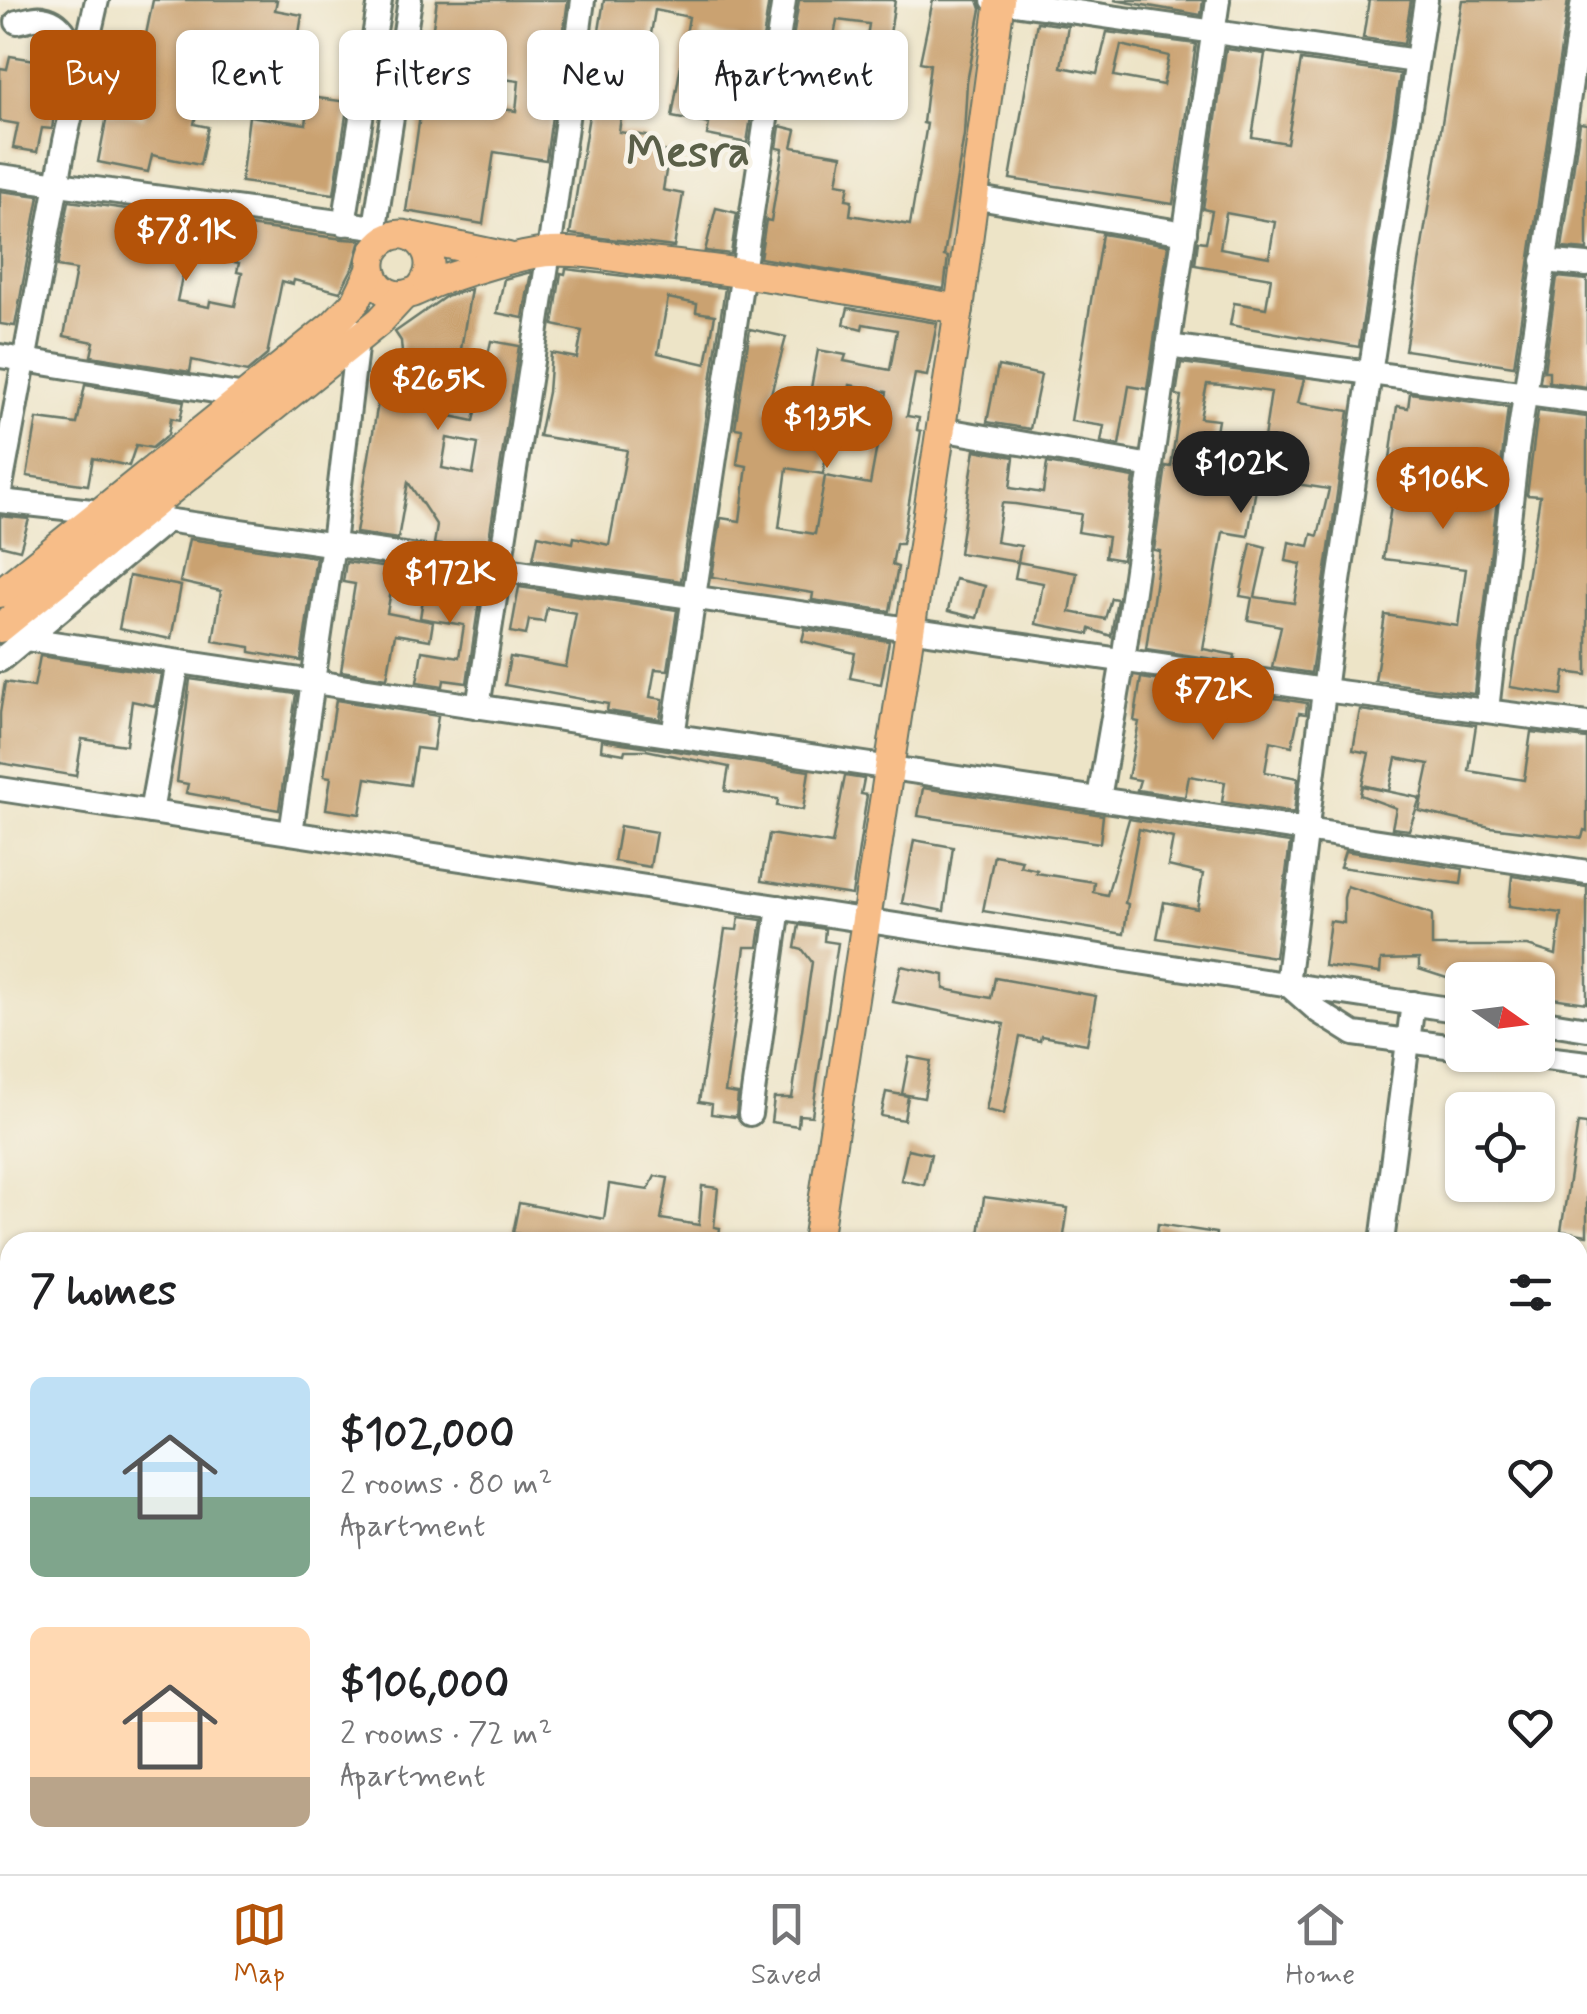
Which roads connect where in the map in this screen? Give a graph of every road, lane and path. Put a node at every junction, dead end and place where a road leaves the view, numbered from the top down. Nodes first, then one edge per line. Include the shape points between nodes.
1 (39, 0) edge
2 (98, 0) edge
3 (380, 0) edge
4 (410, 0) edge
5 (584, 0) edge
6 (784, 0) edge
7 (997, 0) edge
8 (1218, 0) edge
9 (1426, 0) edge
10 (1583, 0) edge
11 (8, 24) edge
12 (63, 30) edge
13 (91, 30) edge
14 (1214, 32) junction
15 (1416, 61) junction
16 (70, 120) edge
17 (1563, 120) junction
18 (1587, 124) edge
19 (0, 176) edge
20 (57, 184) junction
21 (972, 197) junction
22 (344, 224) junction
23 (1185, 233) junction
24 (390, 234) junction
25 (549, 252) junction
26 (520, 259) junction
27 (1543, 261) junction
28 (1587, 266) edge
29 (372, 270) junction
30 (744, 271) junction
31 (413, 291) junction
32 (356, 301) junction
33 (958, 309) junction
34 (358, 337) junction
35 (1168, 346) junction
36 (0, 356) edge
37 (24, 360) junction
38 (1370, 372) junction
39 (1525, 394) junction
40 (245, 396) junction
41 (1587, 402) edge
42 (940, 429) junction
43 (1151, 466) junction
44 (0, 490) edge
45 (0, 501) edge
46 (99, 513) junction
47 (138, 516) junction
48 (167, 520) junction
49 (333, 544) junction
50 (498, 569) junction
51 (0, 592) edge
52 (696, 598) junction
53 (910, 629) junction
54 (13, 634) edge
55 (0, 660) edge
56 (1122, 660) junction
57 (178, 662) junction
58 (313, 682) junction
59 (1324, 690) junction
60 (478, 707) junction
61 (1487, 710) junction
62 (1587, 724) edge
63 (673, 736) junction
64 (890, 767) junction
65 (0, 790) edge
66 (1099, 798) junction
67 (152, 812) junction
68 (1307, 828) junction
69 (291, 833) junction
70 (1587, 872) edge
71 (779, 907) junction
72 (864, 920) junction
73 (1288, 984) junction
74 (1413, 1004) junction
75 (1445, 1008) edge
76 (1555, 1024) edge
77 (1587, 1028) edge
78 (1408, 1041) junction
79 (1445, 1046) edge
80 (1555, 1059) edge
81 (1587, 1063) edge
82 (750, 1114) dead end
83 (818, 1232) edge
84 (1383, 1232) edge

1 - 11 street
2 - 13 street
3 - 22 street
4 - 24 street
5 - 25 street
6 - 30 street
7 - 14 street
7 - 21 main road
8 - 14 street
9 - 15 street
10 - 17 street
11 - 12 street via 42,18
14 - 15 street
14 - 23 street
15 - 38 street
16 - 20 street
17 - 18 street
17 - 27 street
19 - 20 street
20 - 22 street
20 - 37 street
21 - 23 street
21 - 33 main road
22 - 24 street
23 - 35 street
24 - 26 main road
24 - 29 main road via 372,256
24 - 31 main road via 418,240 429,254 430,271
25 - 26 main road
25 - 30 main road
25 - 50 street
26 - 31 main road
27 - 28 street
27 - 39 street
29 - 31 main road via 383,289
29 - 32 main road
30 - 33 main road
30 - 52 street
31 - 34 main road
32 - 34 street
32 - 40 main road
33 - 42 main road
34 - 47 main road
34 - 49 street
35 - 38 street
35 - 43 street
36 - 37 street
37 - 40 street
37 - 44 street
38 - 39 street
38 - 59 street
39 - 41 street
39 - 61 street
40 - 46 main road
42 - 43 street
42 - 53 main road
43 - 56 street
45 - 46 street
46 - 47 street
46 - 51 main road
47 - 48 street
47 - 54 main road
48 - 49 street
48 - 54 street
49 - 50 street
49 - 58 street
50 - 52 street
50 - 60 street
52 - 53 street
52 - 63 street
53 - 56 street
53 - 64 main road
54 - 55 street
54 - 57 street
56 - 59 street
56 - 66 street
57 - 58 street
57 - 67 street
58 - 60 street
58 - 69 street
59 - 61 street
59 - 68 street
60 - 63 street
61 - 62 street
63 - 64 street
64 - 66 street
64 - 72 main road
65 - 67 street
66 - 68 street
67 - 69 street
68 - 70 street
68 - 73 street
69 - 71 street
71 - 72 street
71 - 82 street
72 - 73 street
72 - 83 main road
73 - 74 street
73 - 78 street via 1354,1034
74 - 75 street
74 - 78 street
76 - 77 street
78 - 79 street
78 - 84 street
80 - 81 street

